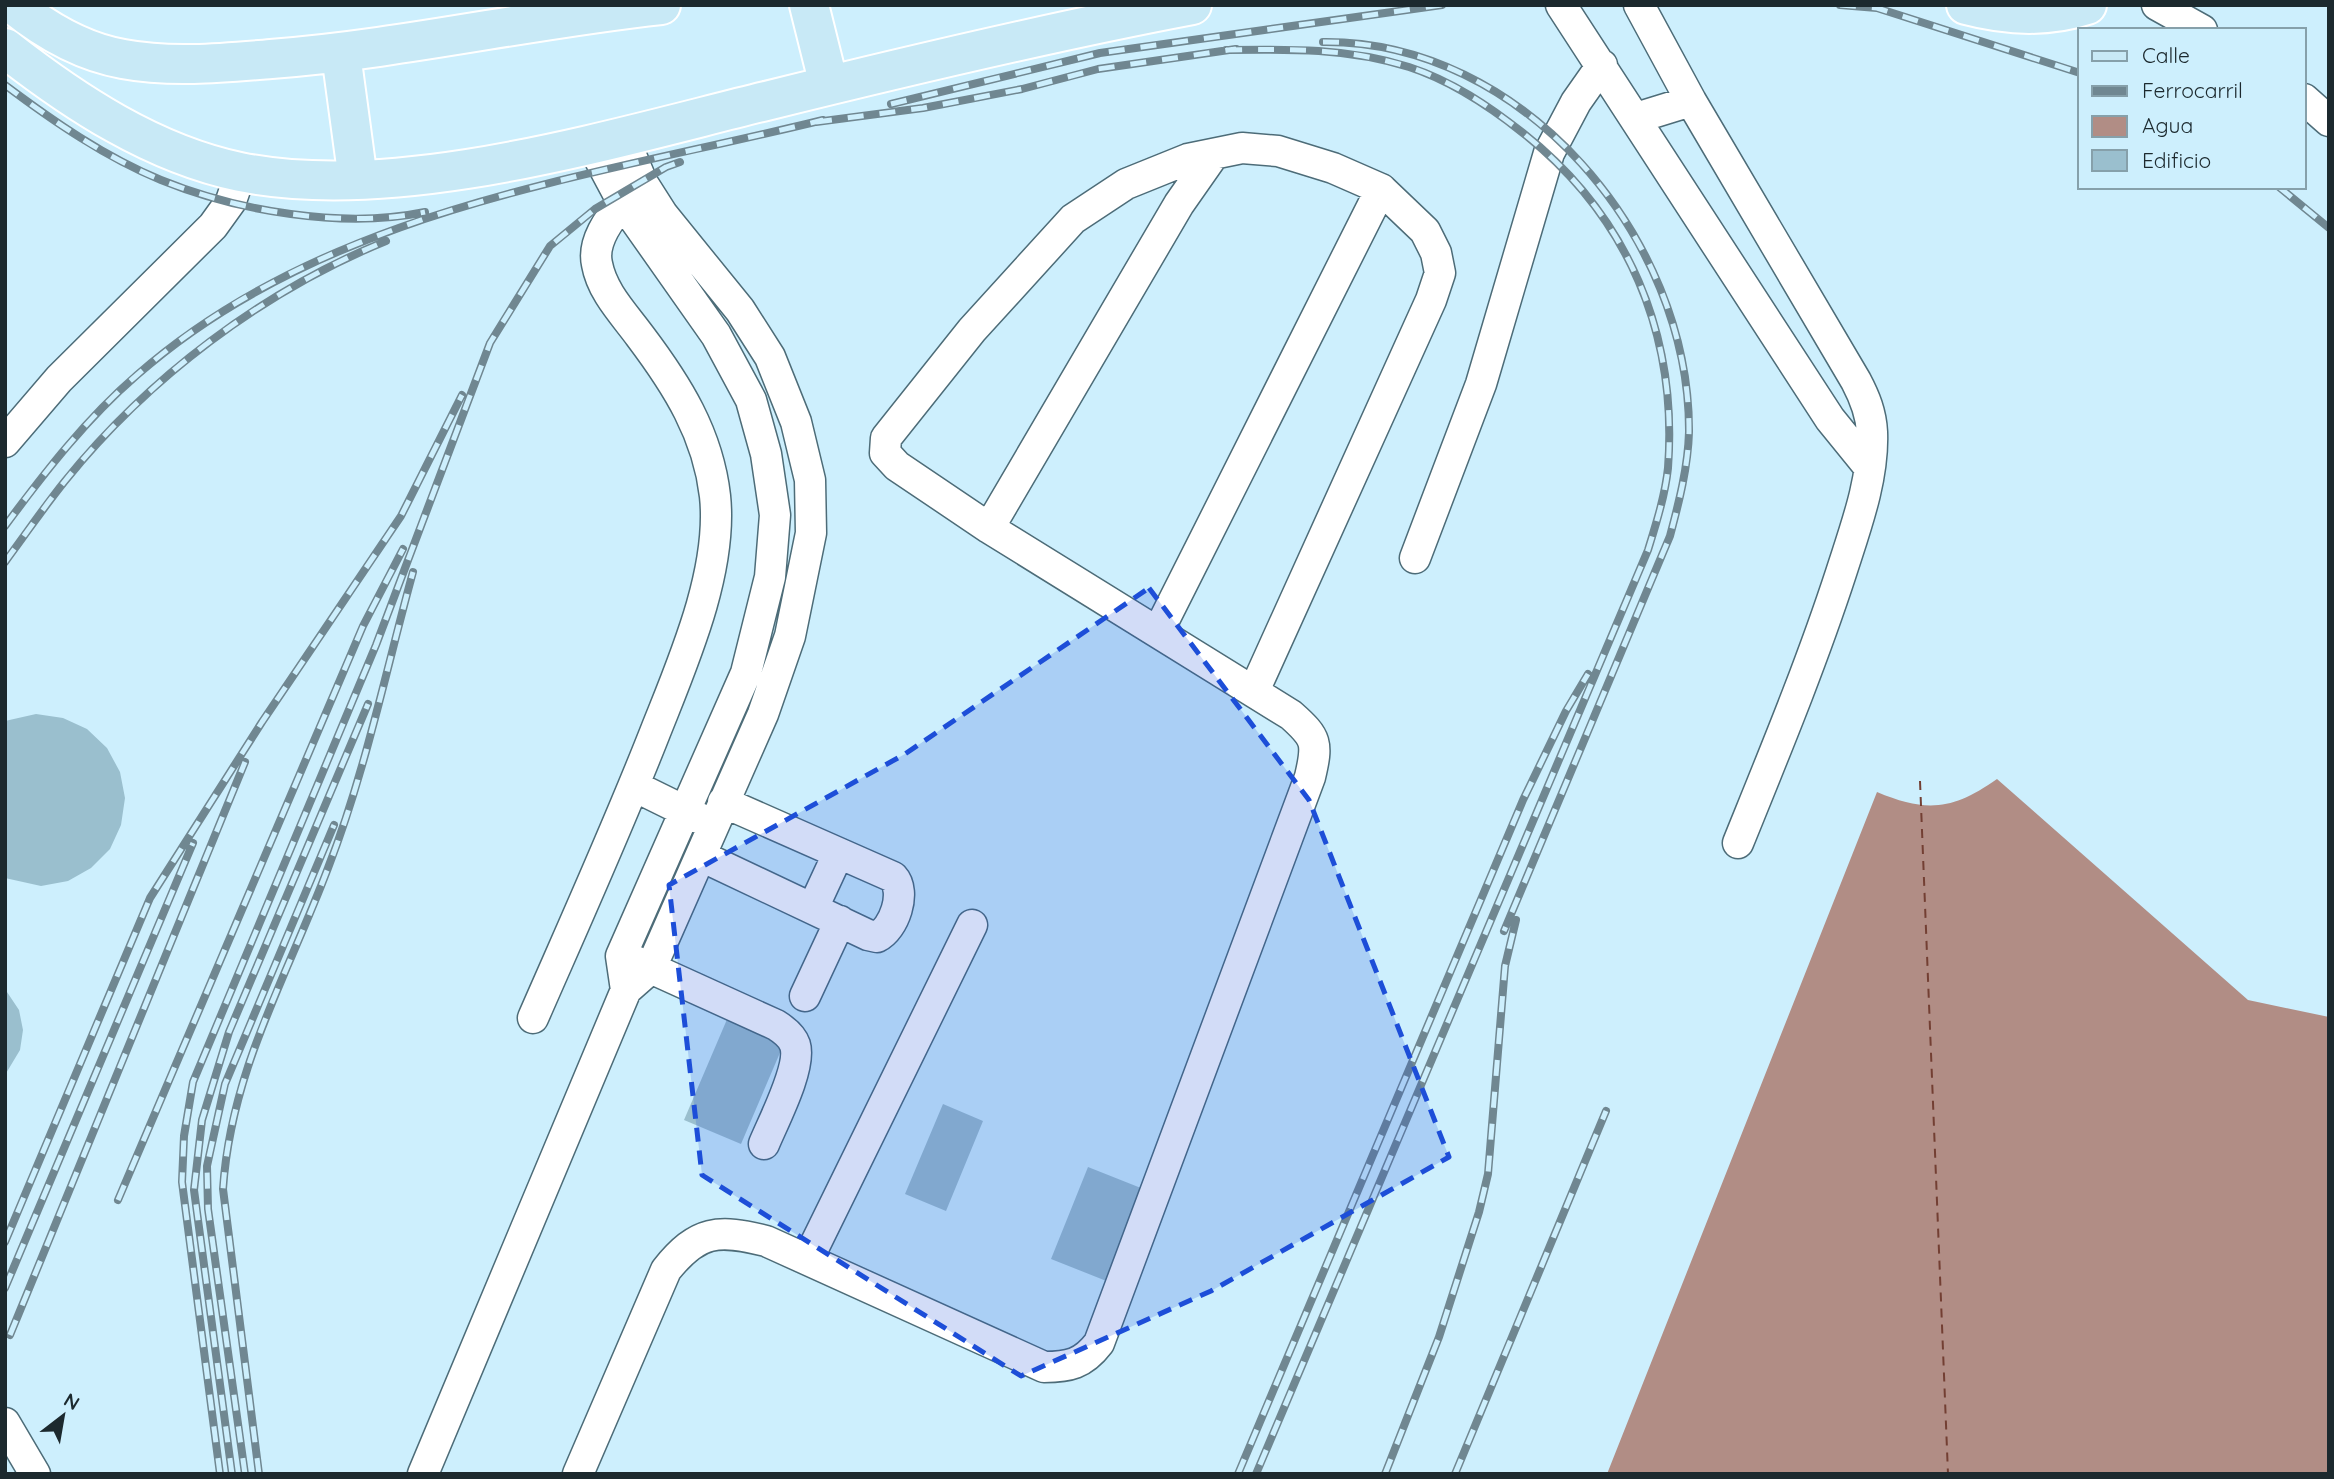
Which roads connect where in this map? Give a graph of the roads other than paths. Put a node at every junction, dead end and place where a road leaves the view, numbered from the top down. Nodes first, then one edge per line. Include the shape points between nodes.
1 (15, 5) edge
2 (809, 5) edge
3 (1192, 5) edge
4 (1561, 5) edge
5 (1639, 5) edge
6 (2087, 5) edge
7 (2157, 5) edge
8 (646, 6) edge
9 (1974, 6) edge
10 (1145, 10) edge
11 (2198, 28) edge
12 (69, 41) junction
13 (5, 48) edge
14 (341, 54) junction
15 (1602, 65) junction
16 (43, 78) junction
17 (829, 85) junction
18 (1691, 101) junction
19 (2306, 101) edge
20 (1636, 118) junction
21 (2329, 121) edge
22 (607, 140) junction
23 (1214, 154) junction
24 (241, 172) junction
25 (358, 180) junction
26 (1381, 189) junction
27 (622, 203) junction
28 (1783, 257) junction
29 (1737, 275) junction
30 (1865, 399) junction
31 (1830, 419) junction
32 (5, 442) edge
33 (1868, 467) junction
34 (989, 527) junction
35 (1415, 558) dead end
36 (1158, 632) junction
37 (1254, 691) junction
38 (634, 786) junction
39 (685, 812) junction
40 (718, 813) junction
41 (1738, 843) dead end
42 (838, 854) junction
43 (701, 856) junction
44 (813, 908) junction
45 (840, 921) junction
46 (972, 925) dead end
47 (621, 956) junction
48 (651, 968) junction
49 (626, 990) junction
50 (806, 996) dead end
51 (533, 1018) dead end
52 (764, 1144) dead end
53 (808, 1259) junction
54 (5, 1423) edge
55 (35, 1474) edge
56 (423, 1474) edge
57 (578, 1474) edge

1 - 12 main road via 37,24
2 - 17 main road
3 - 10 main road
4 - 15 lane
5 - 18 lane
6 - 9 main road via 2043,15
7 - 11 lane
8 - 14 main road
10 - 17 main road
12 - 14 main road via 122,59 176,63
12 - 16 main road
13 - 16 main road
14 - 25 main road
15 - 20 lane
15 - 35 lane via 1549,153 1481,384
16 - 24 main road via 102,117 152,141 200,162
17 - 22 main road
18 - 20 lane
18 - 28 lane
19 - 21 lane
20 - 29 lane
22 - 25 main road via 459,170
22 - 27 lane
22 - 40 lane via 740,310 770,357 796,422 810,480 811,533 793,625 771,692
23 - 26 lane via 1242,148 1278,151
23 - 34 lane via 1179,204
23 - 34 lane via 1188,159 1126,184 1073,219 972,330 886,438 885,453 897,466
24 - 25 main road via 300,181
24 - 32 lane via 231,201 213,226 59,379
26 - 36 lane
26 - 37 lane via 1425,231 1437,253 1440,273
27 - 38 lane via 600,239 596,261 603,286 687,405 708,451 715,499 711,563 695,632
27 - 39 lane via 716,335 751,400 766,454 775,515 770,577 753,652
28 - 29 lane
28 - 30 lane
29 - 31 lane
30 - 31 lane
30 - 33 lane via 1872,434
31 - 33 lane
33 - 41 lane via 1853,536 1812,661
34 - 36 lane
36 - 37 lane
37 - 53 lane via 1309,731 1317,749 1099,1343 1086,1359 1067,1367 1044,1367
38 - 39 lane
38 - 51 lane
39 - 40 lane
39 - 47 lane
40 - 42 lane
40 - 43 lane
42 - 44 lane
42 - 45 lane via 893,877 900,893 890,926 877,937
43 - 44 lane
43 - 48 lane
44 - 45 lane
45 - 50 lane
46 - 53 lane
47 - 48 lane
47 - 49 lane
48 - 49 lane
48 - 52 lane via 776,1025 794,1043 795,1067
49 - 56 lane
53 - 57 lane via 735,1234 708,1236 684,1248 666,1270 651,1301
54 - 55 lane

